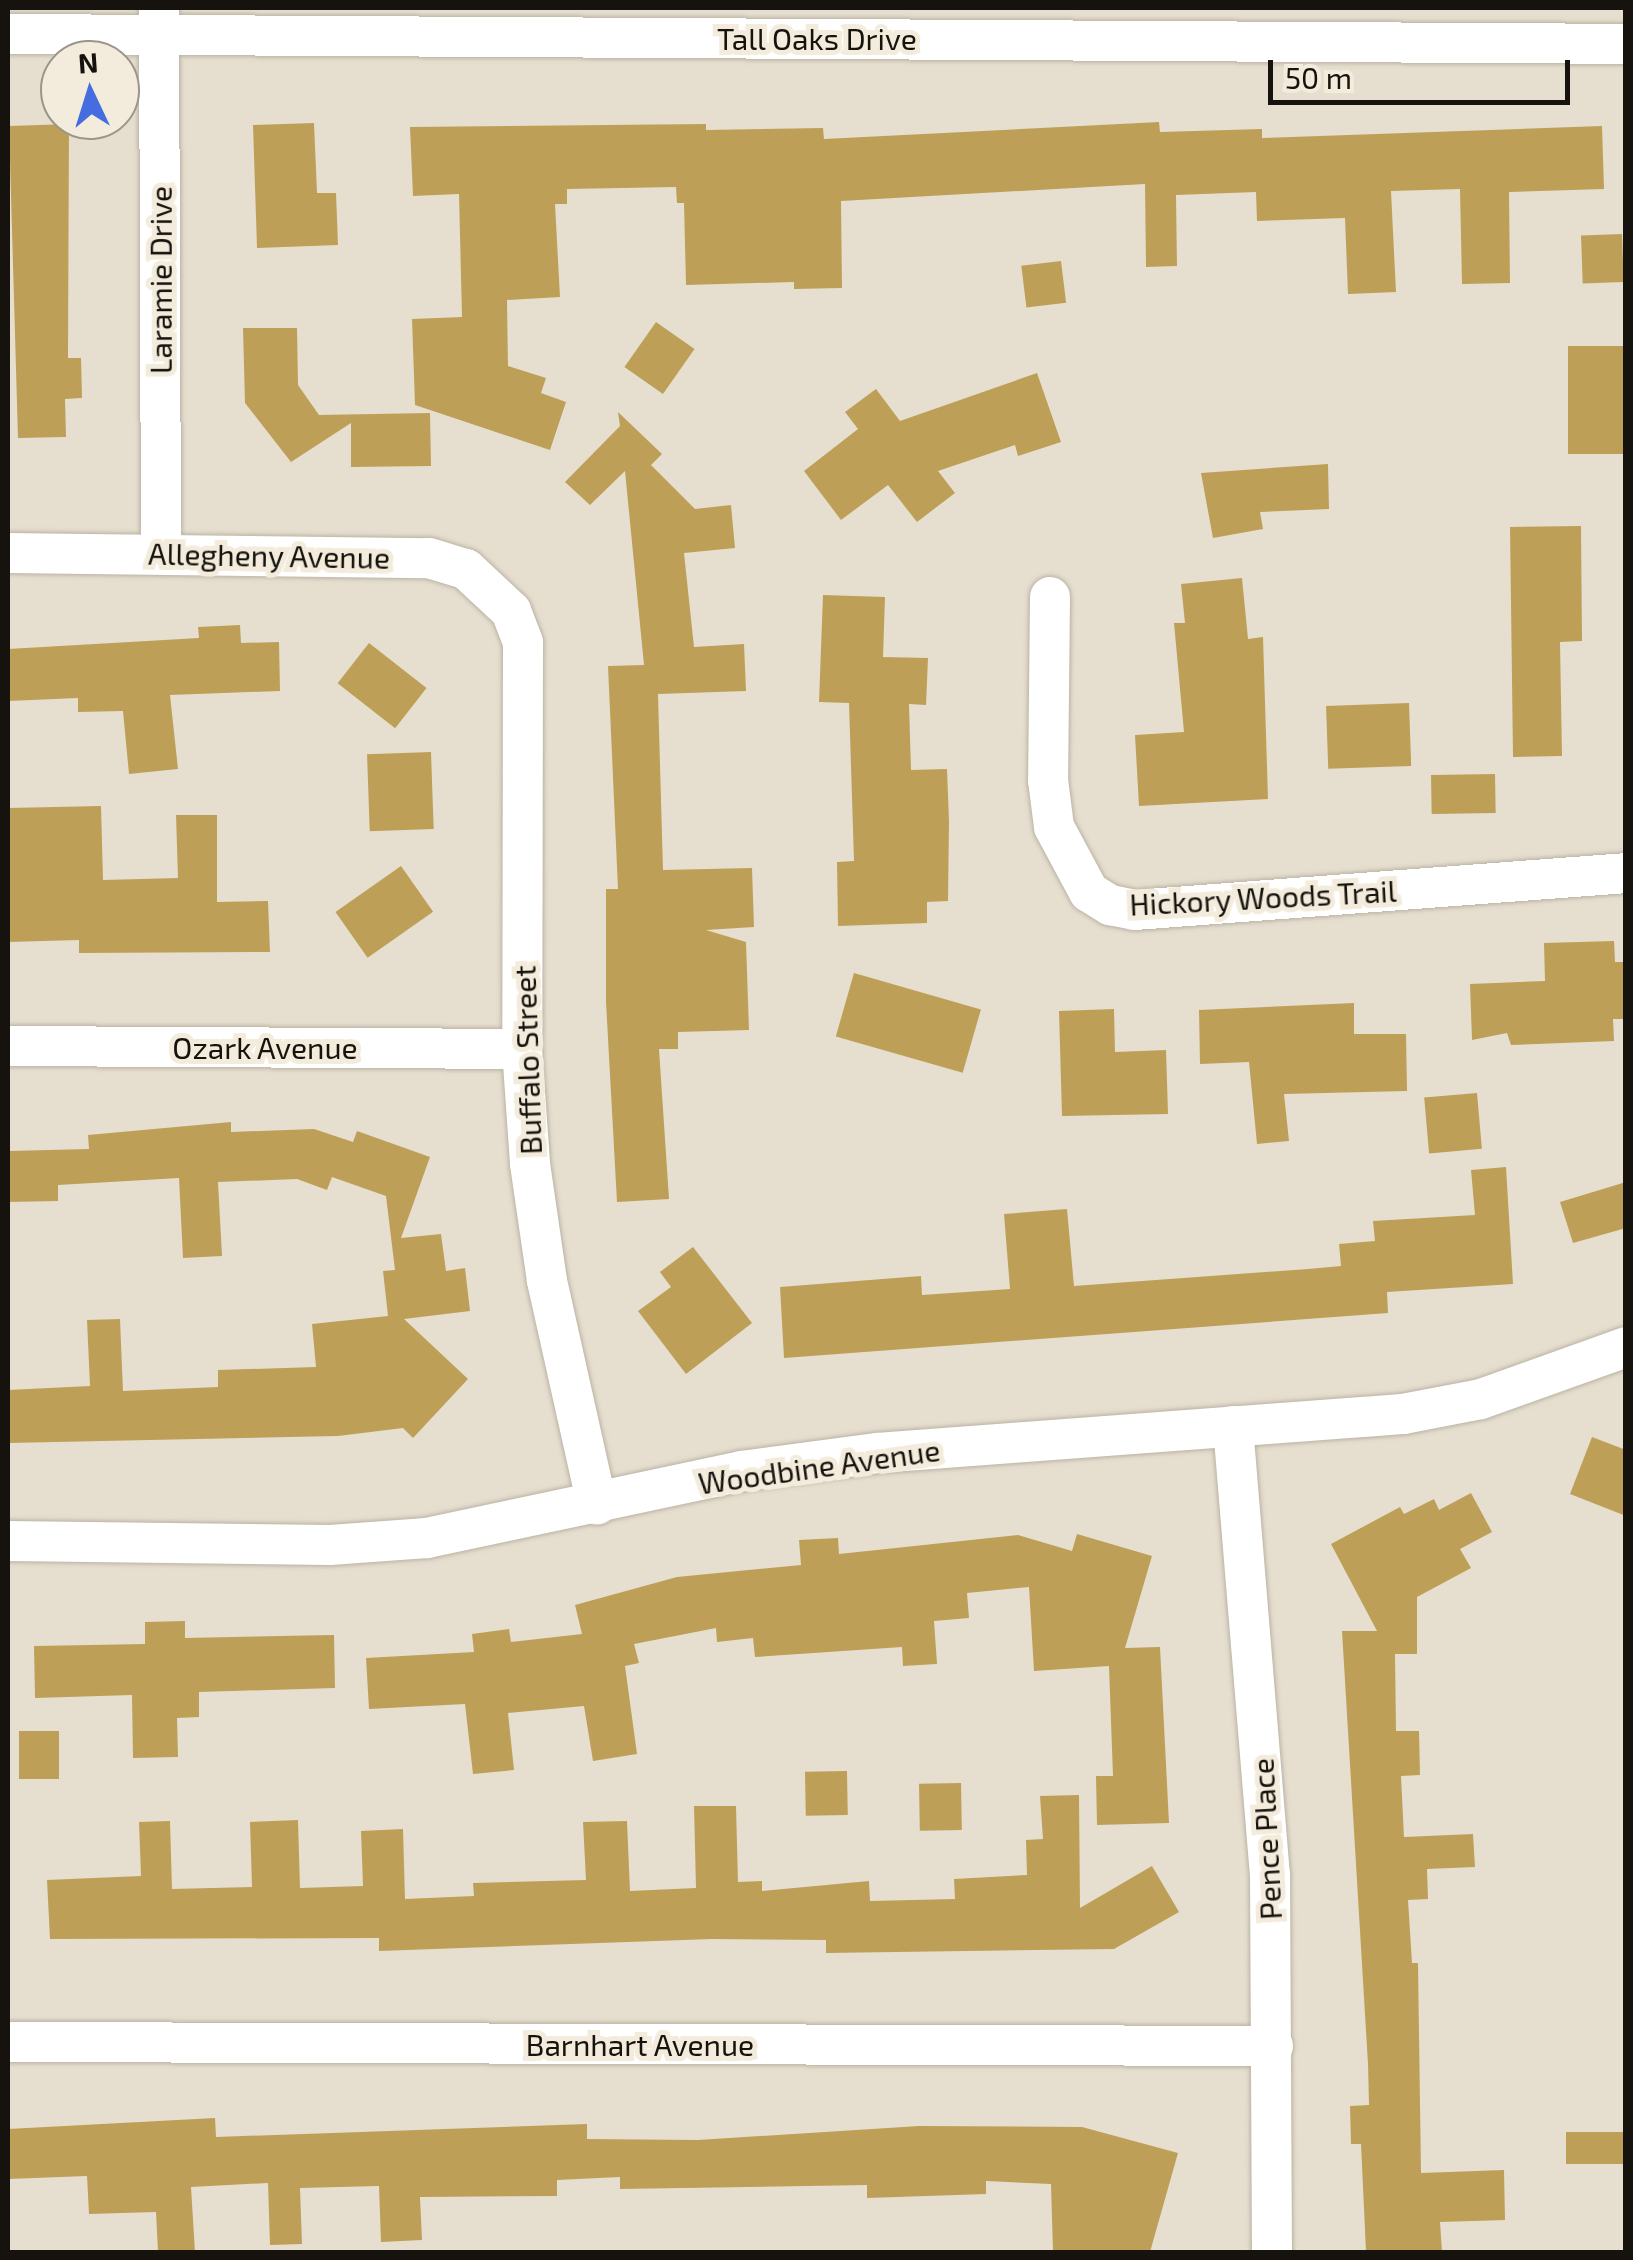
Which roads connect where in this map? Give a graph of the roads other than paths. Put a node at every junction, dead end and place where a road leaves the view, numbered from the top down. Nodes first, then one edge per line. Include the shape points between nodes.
1 (160, 22) edge
2 (678, 22) edge
3 (1234, 24) edge
4 (8, 34) edge
5 (1626, 44) edge
6 (8, 553) edge
7 (161, 553) junction
8 (1050, 597) dead end
9 (511, 611) joint
10 (1626, 872) edge
11 (8, 1046) edge
12 (522, 1049) junction
13 (1626, 1347) edge
14 (1233, 1426) junction
15 (596, 1504) junction
16 (8, 1541) edge
17 (8, 2042) edge
18 (1272, 2046) junction
19 (1272, 2252) edge

1 - 2 street, Tall Oaks Drive
1 - 4 street, Tall Oaks Drive
1 - 7 street, Laramie Drive
2 - 3 street, Tall Oaks Drive
3 - 5 street, Tall Oaks Drive
6 - 7 street, Allegheny Avenue
7 - 9 street, Allegheny Avenue via 429,558 466,569
8 - 10 street, Hickory Woods Trail via 1048,780 1054,827 1089,892 1110,905 1135,910
9 - 12 street, Buffalo Street via 523,642
11 - 12 street, Ozark Avenue
12 - 15 street, Buffalo Street via 546,1281
13 - 14 street, Woodbine Avenue via 1482,1399 1403,1414
14 - 15 street, Woodbine Avenue via 878,1453 742,1471
14 - 18 street, Pence Place via 1270,1874
15 - 16 street, Woodbine Avenue via 477,1530 330,1545
17 - 18 street, Barnhart Avenue
18 - 19 street, Pence Place

